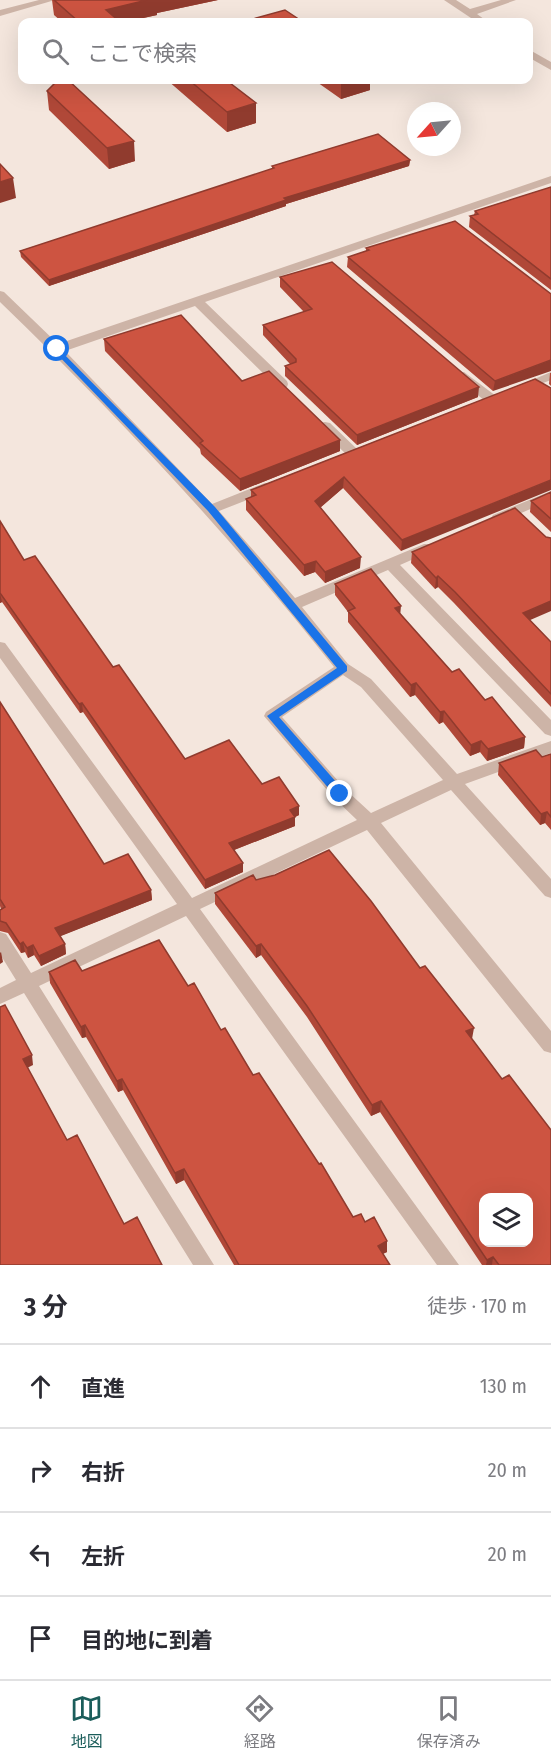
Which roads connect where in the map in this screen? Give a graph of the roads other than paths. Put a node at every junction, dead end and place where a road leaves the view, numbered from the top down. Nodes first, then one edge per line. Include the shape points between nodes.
1 (50, 0) edge
2 (449, 0) edge
3 (511, 0) edge
4 (0, 13) edge
5 (468, 13) junction
6 (476, 18) edge
7 (533, 55) edge
8 (551, 67) edge
9 (551, 179) edge
10 (0, 296) edge
11 (197, 301) junction
12 (57, 349) junction
13 (456, 369) edge
14 (551, 376) edge
15 (535, 382) junction
16 (551, 394) edge
17 (296, 397) edge
18 (312, 413) edge
19 (353, 453) edge
20 (288, 479) edge
21 (551, 495) edge
22 (212, 509) junction
23 (484, 524) edge
24 (442, 541) edge
25 (390, 564) junction
26 (294, 605) junction
27 (0, 647) edge
28 (343, 668) junction
29 (551, 730) edge
30 (551, 747) edge
31 (453, 782) junction
32 (370, 822) junction
33 (551, 891) edge
34 (188, 906) junction
35 (0, 939) edge
36 (27, 983) junction
37 (0, 996) edge
38 (551, 1045) edge
39 (204, 1265) edge
40 (449, 1265) edge

1 - 4 street
2 - 5 street
3 - 5 street
5 - 6 street
7 - 8 street
9 - 11 street via 329,261
10 - 12 street
11 - 12 street
11 - 17 street
12 - 22 street
13 - 15 street via 486,401
14 - 15 street
15 - 16 street
18 - 19 street
20 - 22 street
21 - 23 street via 520,514
22 - 26 street
24 - 25 street
25 - 26 street
25 - 29 street
26 - 28 street
27 - 34 street
28 - 31 street via 366,683
28 - 32 street via 272,716 340,794
30 - 31 street
31 - 32 street
31 - 33 street
32 - 34 street
32 - 38 street
34 - 36 street
34 - 40 street
35 - 36 street
36 - 37 street
36 - 39 street

